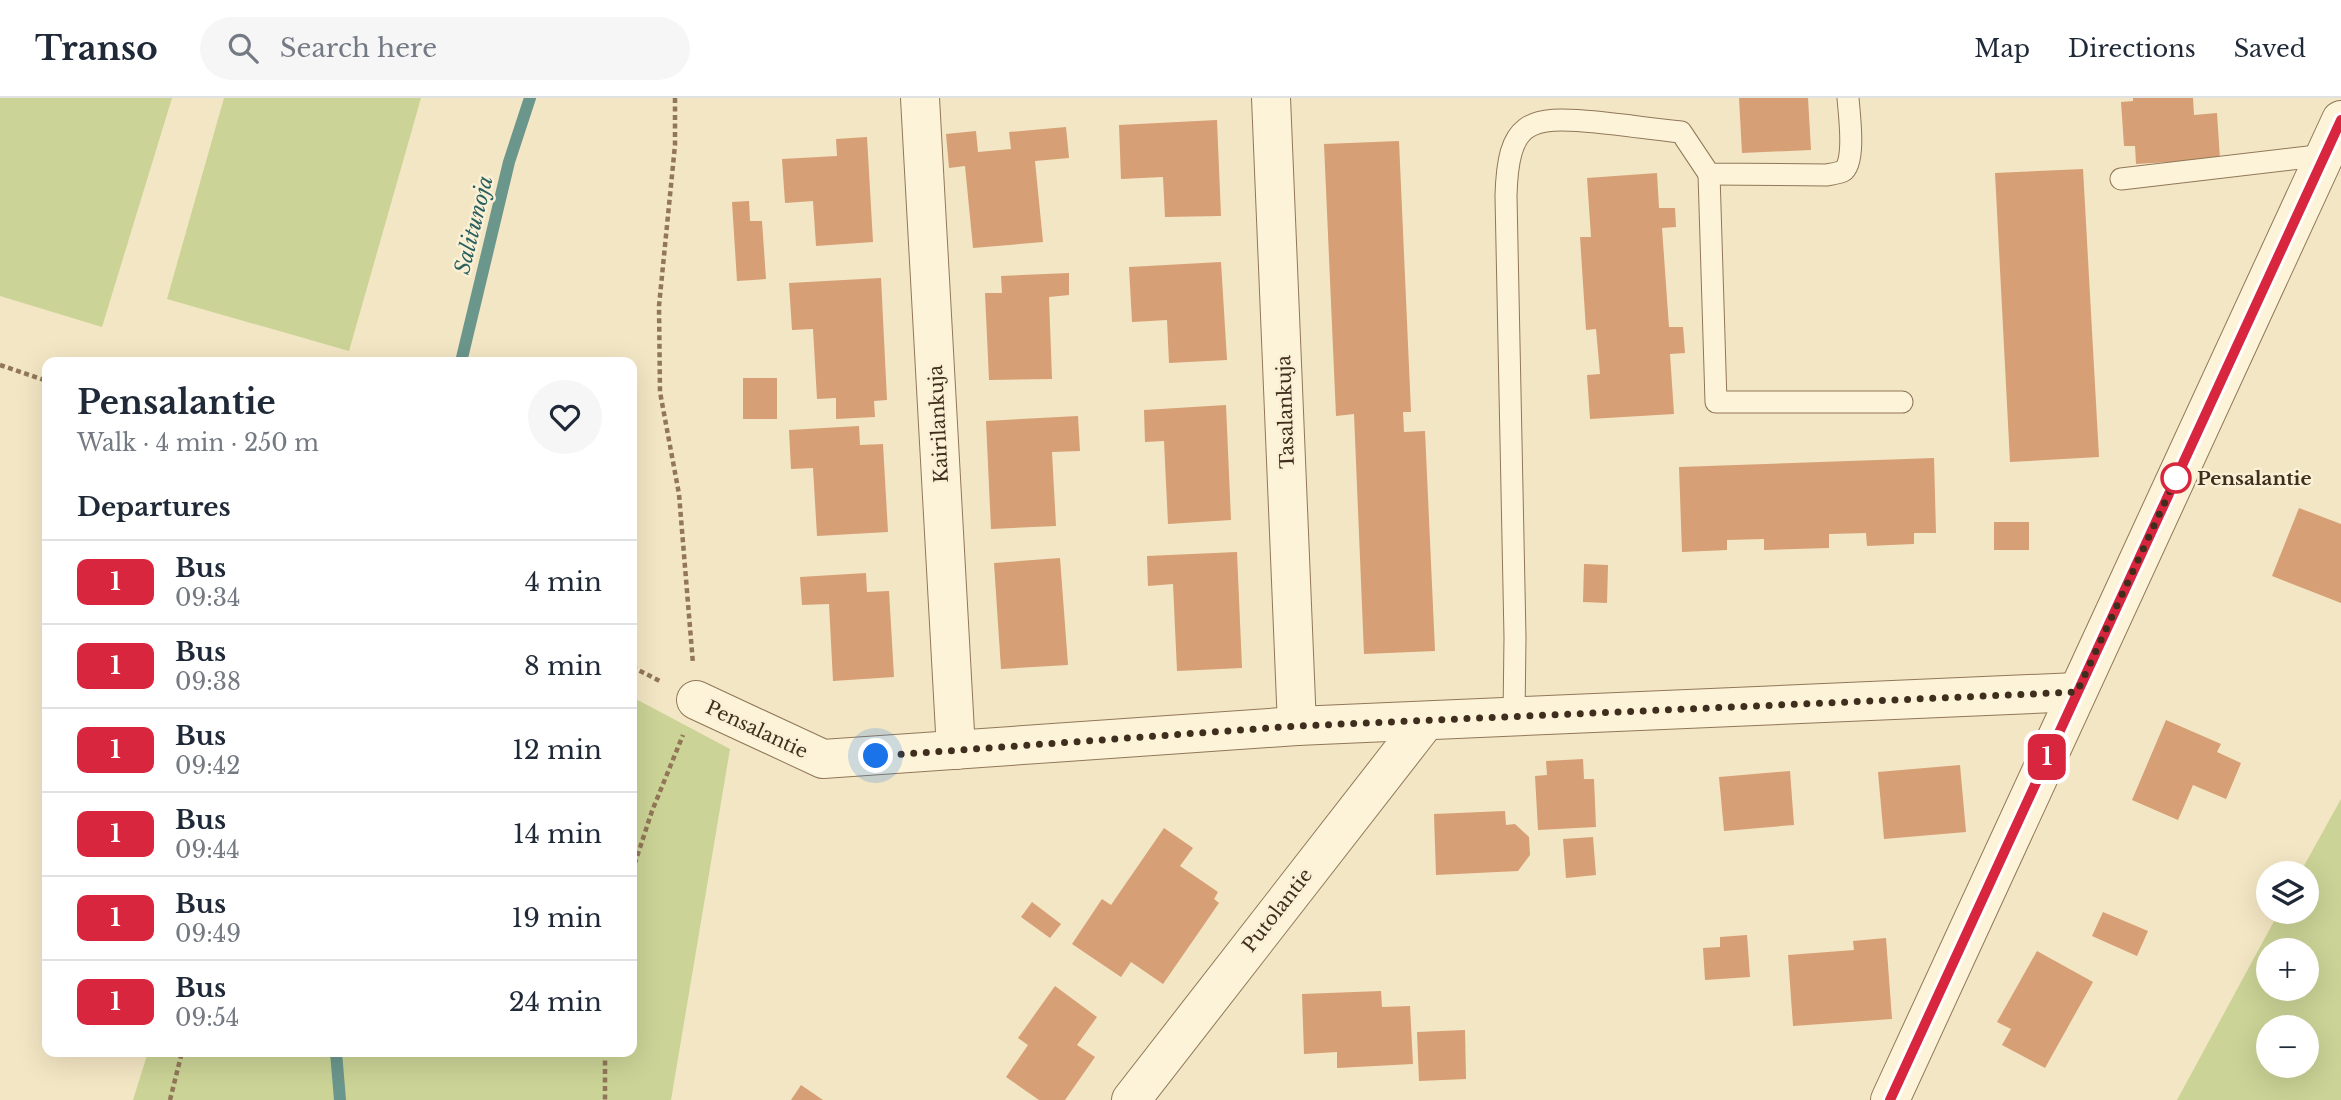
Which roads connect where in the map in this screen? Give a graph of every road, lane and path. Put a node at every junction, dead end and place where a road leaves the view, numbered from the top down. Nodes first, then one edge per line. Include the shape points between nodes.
1 (675, 98) edge
2 (920, 98) edge
3 (1271, 98) edge
4 (1848, 98) edge
5 (2341, 120) edge
6 (2325, 155) junction
7 (1709, 174) junction
8 (2121, 179) dead end
9 (0, 365) edge
10 (42, 379) edge
11 (1902, 401) dead end
12 (637, 670) edge
13 (2077, 692) junction
14 (696, 700) junction
15 (1514, 717) junction
16 (1425, 722) junction
17 (1297, 726) junction
18 (956, 750) junction
19 (637, 857) edge
20 (181, 1057) edge
21 (605, 1057) edge
22 (170, 1100) edge
23 (606, 1100) edge
24 (1131, 1100) edge
25 (1890, 1100) edge

1 - 14 path via 676,145 659,306 660,392 679,494
2 - 18 street, Kairilankuja
3 - 17 street, Tasalankuja
4 - 7 lane via 1850,159 1843,171 1809,177
5 - 6 street
6 - 8 lane
6 - 13 street
7 - 11 lane via 1716,401
7 - 15 lane via 1682,132 1540,120 1527,127 1511,150 1506,196
9 - 10 path
12 - 14 path
13 - 15 street, Pensalantie
13 - 25 street
14 - 18 street, Pensalantie via 823,760
14 - 19 path
15 - 16 street, Pensalantie
16 - 17 street, Pensalantie
16 - 24 street, Putolantie
17 - 18 street, Pensalantie
20 - 22 path
21 - 23 path

